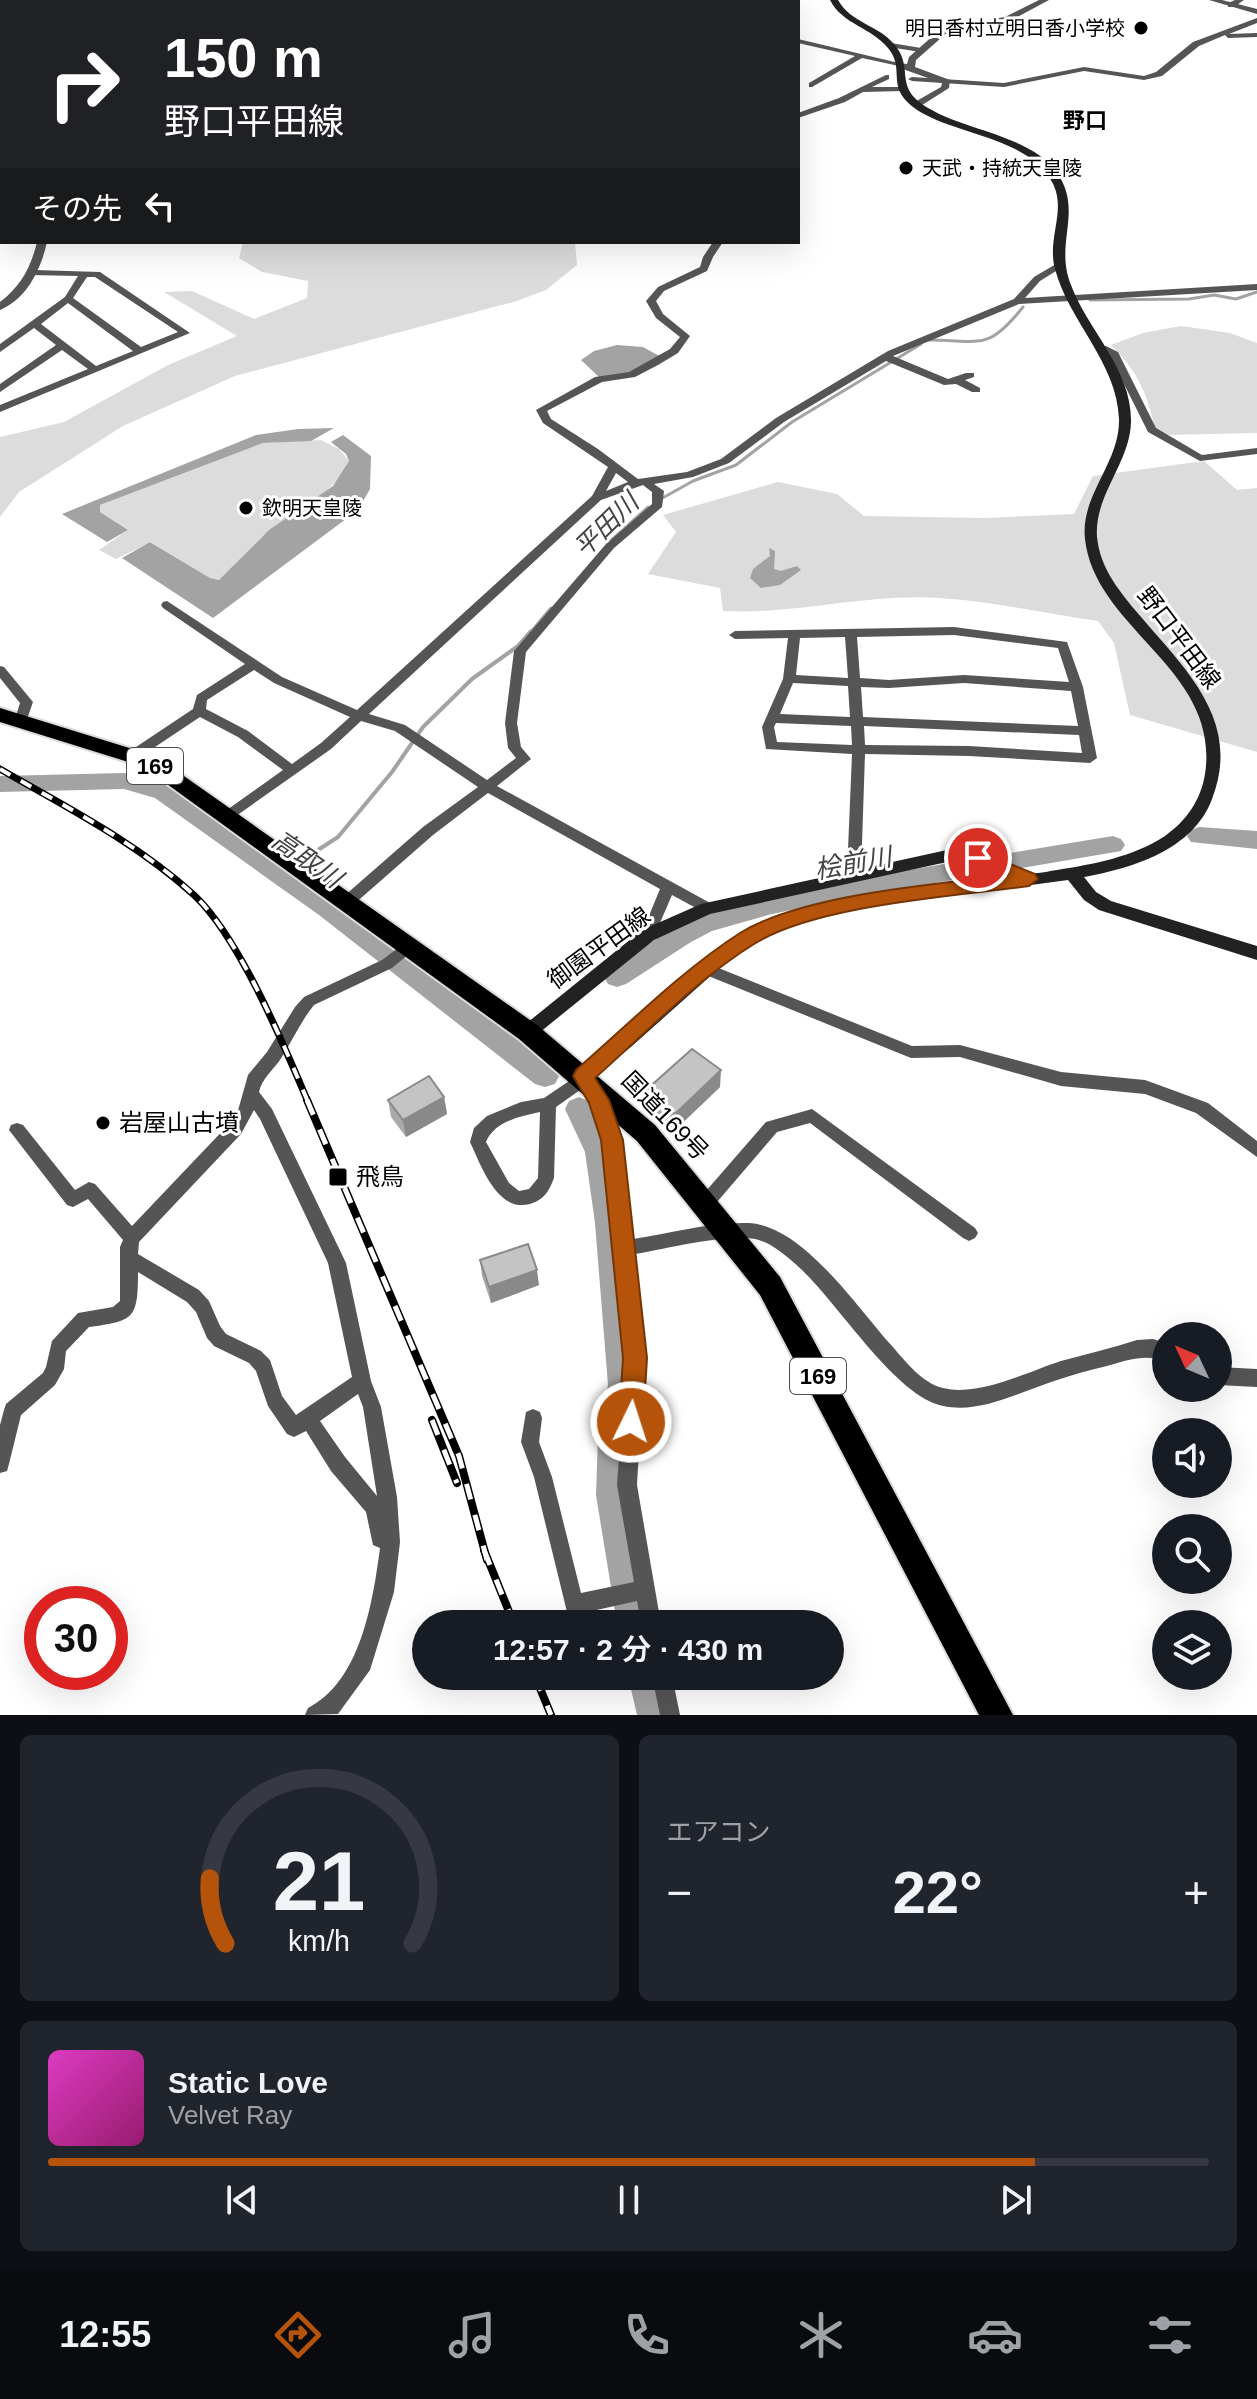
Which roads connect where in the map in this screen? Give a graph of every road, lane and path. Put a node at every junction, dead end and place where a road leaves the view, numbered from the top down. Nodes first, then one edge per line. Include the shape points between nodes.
1 (834, 0) edge
2 (1045, 0) edge
3 (1213, 0) edge
4 (1240, 0) edge
5 (1231, 5) junction
6 (1257, 12) edge
7 (1257, 20) edge
8 (1257, 35) edge
9 (1216, 37) junction
10 (800, 41) edge
11 (891, 45) junction
12 (921, 50) junction
13 (862, 55) junction
14 (899, 64) junction
15 (911, 74) junction
16 (886, 77) dead end
17 (947, 82) junction
18 (812, 85) dead end
19 (900, 89) junction
20 (859, 90) junction
21 (916, 105) junction
22 (800, 115) edge
23 (41, 244) edge
24 (717, 244) edge
25 (1059, 266) junction
26 (34, 273) junction
27 (85, 273) junction
28 (1257, 287) edge
29 (1072, 296) junction
30 (68, 299) junction
31 (1017, 301) junction
32 (0, 307) edge
33 (36, 325) junction
34 (63, 345) junction
35 (1102, 348) junction
36 (0, 349) edge
37 (140, 351) junction
38 (890, 359) junction
39 (95, 370) junction
40 (970, 375) dead end
41 (959, 381) junction
42 (0, 389) edge
43 (976, 390) dead end
44 (1, 408) edge
45 (1257, 451) edge
46 (613, 467) junction
47 (640, 482) junction
48 (597, 498) junction
49 (167, 605) dead end
50 (851, 633) junction
51 (735, 635) dead end
52 (794, 635) junction
53 (254, 664) junction
54 (0, 670) edge
55 (789, 679) junction
56 (855, 683) junction
57 (1077, 687) junction
58 (199, 711) junction
59 (359, 716) junction
60 (10, 718) edge
61 (771, 718) junction
62 (858, 724) junction
63 (1086, 731) junction
64 (859, 749) junction
65 (132, 756) junction
66 (292, 770) junction
67 (488, 787) junction
68 (229, 816) junction
69 (854, 874) junction
70 (1072, 874) junction
71 (1029, 879) junction
72 (669, 885) junction
73 (348, 901) junction
74 (707, 908) junction
75 (648, 935) junction
76 (410, 945) junction
77 (1257, 953) edge
78 (706, 969) junction
79 (528, 1032) junction
80 (583, 1076) junction
81 (251, 1094) junction
82 (548, 1104) junction
83 (17, 1130) dead end
84 (1257, 1150) edge
85 (705, 1204) junction
86 (728, 1233) junction
87 (969, 1233) dead end
88 (132, 1238) junction
89 (626, 1248) junction
90 (129, 1258) junction
91 (1152, 1348) edge
92 (1232, 1377) edge
93 (1257, 1378) edge
94 (362, 1381) junction
95 (308, 1418) junction
96 (533, 1418) dead end
97 (0, 1464) edge
98 (390, 1542) junction
99 (633, 1592) junction
100 (643, 1610) edge
101 (665, 1690) edge
102 (315, 1715) edge
103 (670, 1715) edge
104 (997, 1715) edge

1 - 11 main road via 847,17
2 - 12 street via 1007,19 951,27
3 - 5 street
4 - 5 street
5 - 6 street
7 - 9 street
8 - 9 street
9 - 17 street via 1144,78 1084,69 1020,83
10 - 13 street
11 - 12 street
11 - 14 main road
12 - 15 street via 912,59
13 - 14 street
13 - 18 street
14 - 15 street
14 - 19 main road
15 - 17 street
16 - 20 street
17 - 21 street
19 - 20 street
19 - 21 main road, 野口平田線
20 - 22 street
21 - 25 main road, 野口平田線 via 1017,148 1051,172 1065,203
23 - 26 street
24 - 46 street via 704,269 661,289 651,301 659,316 686,338 674,351 631,375 599,379 541,410 547,421
25 - 29 main road, 野口平田線
25 - 31 street via 1037,279
26 - 27 street
26 - 32 street
27 - 30 street
27 - 37 street via 97,274 185,333
28 - 29 street
29 - 31 street
29 - 35 main road, 野口平田線
30 - 33 street
30 - 37 street
31 - 38 street
33 - 34 street
33 - 36 street
34 - 39 street
34 - 42 street
35 - 45 street via 1114,354 1152,430 1200,458
35 - 70 main road, 野口平田線 via 1121,388 1125,423 1120,448 1092,507 1089,528 1095,561 1109,587 1198,701 1209,722 1215,762 1208,796 1183,831 1121,863
37 - 39 street
38 - 41 street via 948,383
38 - 47 street via 780,420 725,461 689,475
39 - 44 street
40 - 41 street
41 - 43 street
46 - 47 street
46 - 48 street
47 - 48 street
47 - 67 street via 659,500 616,539 520,651 511,723 515,748 524,759
48 - 59 street
49 - 53 street
50 - 52 street
50 - 56 street
50 - 57 street via 954,631 1063,645
51 - 52 street
52 - 55 street
53 - 58 street via 201,698
53 - 59 street
54 - 60 street via 27,702
55 - 56 street
55 - 61 street
56 - 57 street via 964,679
56 - 62 street
57 - 63 street
58 - 65 street
58 - 66 street via 243,734
59 - 66 street
59 - 67 street via 413,736
60 - 65 highway, 国道169号 / 169
61 - 62 street
61 - 64 street via 771,746
62 - 63 street
62 - 64 street
63 - 64 street via 1090,758
64 - 69 street
65 - 68 highway, 国道169号 / 169
66 - 68 street
67 - 72 street
67 - 73 street
68 - 73 highway, 国道169号 / 169
69 - 71 main road, 御園平田線 via 947,856 978,858
69 - 74 main road, 御園平田線
70 - 71 main road, 野口平田線
70 - 77 main road via 1105,906
71 - 78 main road, 野口平田線 via 886,898 802,916 749,937
72 - 74 street
72 - 75 street
73 - 76 highway, 国道169号 / 169
74 - 75 main road, 御園平田線
75 - 79 main road, 御園平田線
76 - 79 highway, 国道169号 / 169
76 - 81 street via 387,964 304,1005 254,1080
78 - 80 main road, 野口平田線
78 - 84 street via 911,1052 960,1051 1061,1079 1145,1087 1202,1108
79 - 80 highway, 国道169号 / 169
80 - 82 street
80 - 85 highway, 国道169号 / 169 via 646,1133
80 - 89 street via 612,1140
81 - 88 street via 235,1129
81 - 94 street via 266,1114 337,1263
82 - 82 street via 546,1178 534,1195 516,1198 503,1188 478,1142 480,1133 521,1109
83 - 88 street via 73,1200 89,1189
85 - 86 highway, 国道169号 / 169
85 - 87 street via 772,1127 812,1116
86 - 89 street
86 - 91 street via 758,1232 782,1243 836,1290 901,1369 924,1390 942,1397 976,1397
86 - 104 highway, 国道169号 / 169 via 770,1286
88 - 90 street
89 - 99 street via 635,1358 627,1485
90 - 95 street via 193,1296 220,1340 264,1366 274,1400 294,1428
90 - 97 street via 129,1304 117,1315 84,1319 58,1347 49,1379 13,1410
92 - 93 street
94 - 95 street
94 - 98 street via 372,1407
95 - 98 street via 375,1508 380,1538
96 - 99 street via 530,1442 574,1605
98 - 102 street via 384,1592 363,1663 331,1707
99 - 100 street
101 - 103 street

